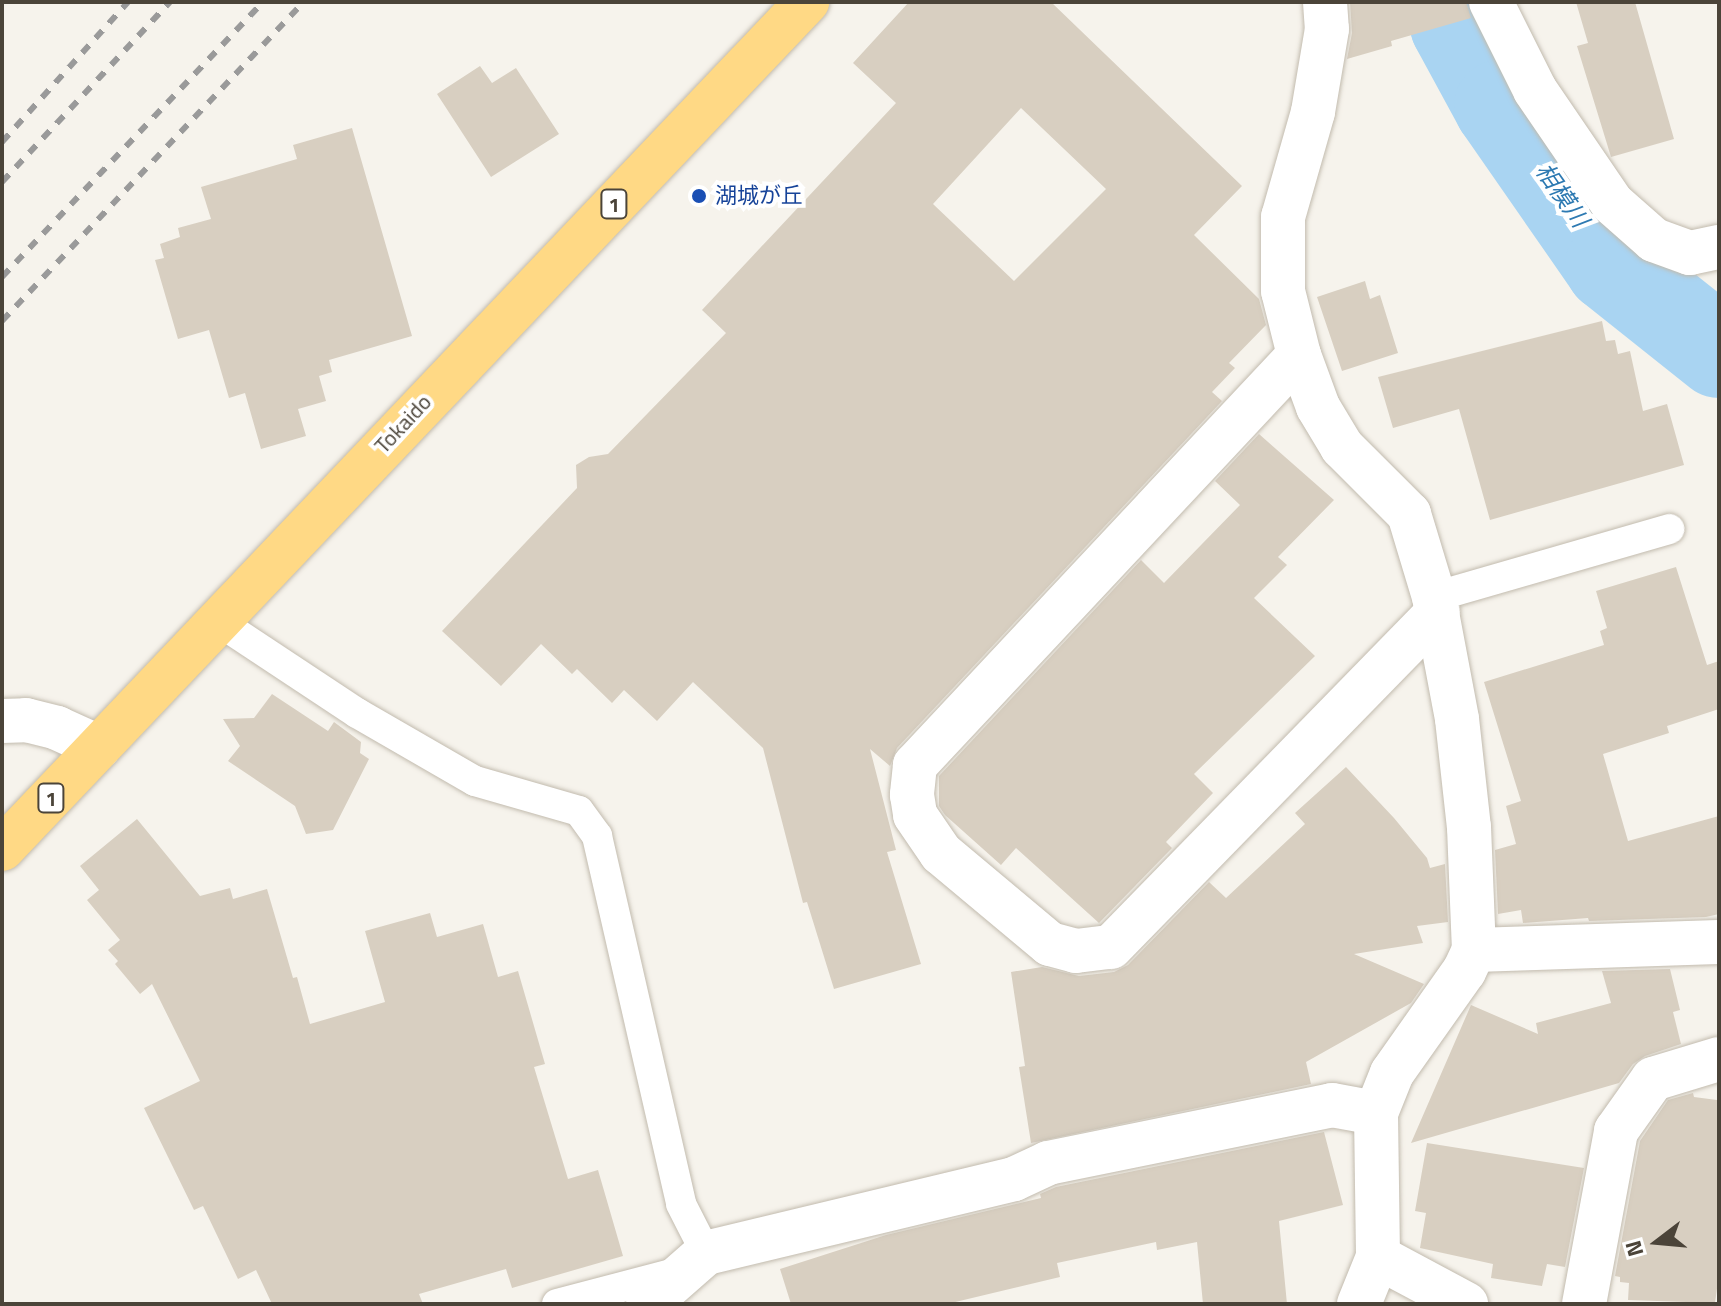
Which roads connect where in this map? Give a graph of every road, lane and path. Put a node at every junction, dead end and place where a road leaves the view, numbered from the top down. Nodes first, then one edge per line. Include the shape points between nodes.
1 (807, 2) edge
2 (1325, 2) edge
3 (1491, 2) edge
4 (1719, 247) edge
5 (1299, 355) junction
6 (1669, 529) dead end
7 (1436, 604) junction
8 (218, 621) junction
9 (2, 721) edge
10 (99, 747) junction
11 (2, 849) edge
12 (1719, 942) edge
13 (1474, 950) junction
14 (1719, 1059) edge
15 (1376, 1113) junction
16 (1378, 1257) junction
17 (694, 1263) junction
18 (557, 1304) edge
19 (648, 1304) edge
20 (1359, 1304) edge
21 (1466, 1304) edge
22 (1584, 1304) edge

1 - 8 highway, Tokaido / 1
2 - 5 street via 1327,29 1313,112 1283,217 1283,291
3 - 4 street via 1535,90 1612,203 1654,240 1690,253
5 - 7 street via 1318,407 1342,447 1409,514
5 - 7 street via 915,765 915,815 941,853 1050,944 1076,951 1111,947
6 - 7 lane
7 - 13 street via 1466,796
8 - 10 highway, Tokaido / 1
8 - 17 lane via 357,713 475,781 579,811 597,836
9 - 10 street via 26,720 57,728
10 - 11 highway, Tokaido / 1
12 - 13 street
13 - 15 street via 1392,1073
14 - 22 street via 1653,1079 1616,1131
15 - 16 street
15 - 17 street via 1332,1105 1063,1160 1014,1179
16 - 20 street
16 - 21 street
17 - 18 lane
17 - 19 street

